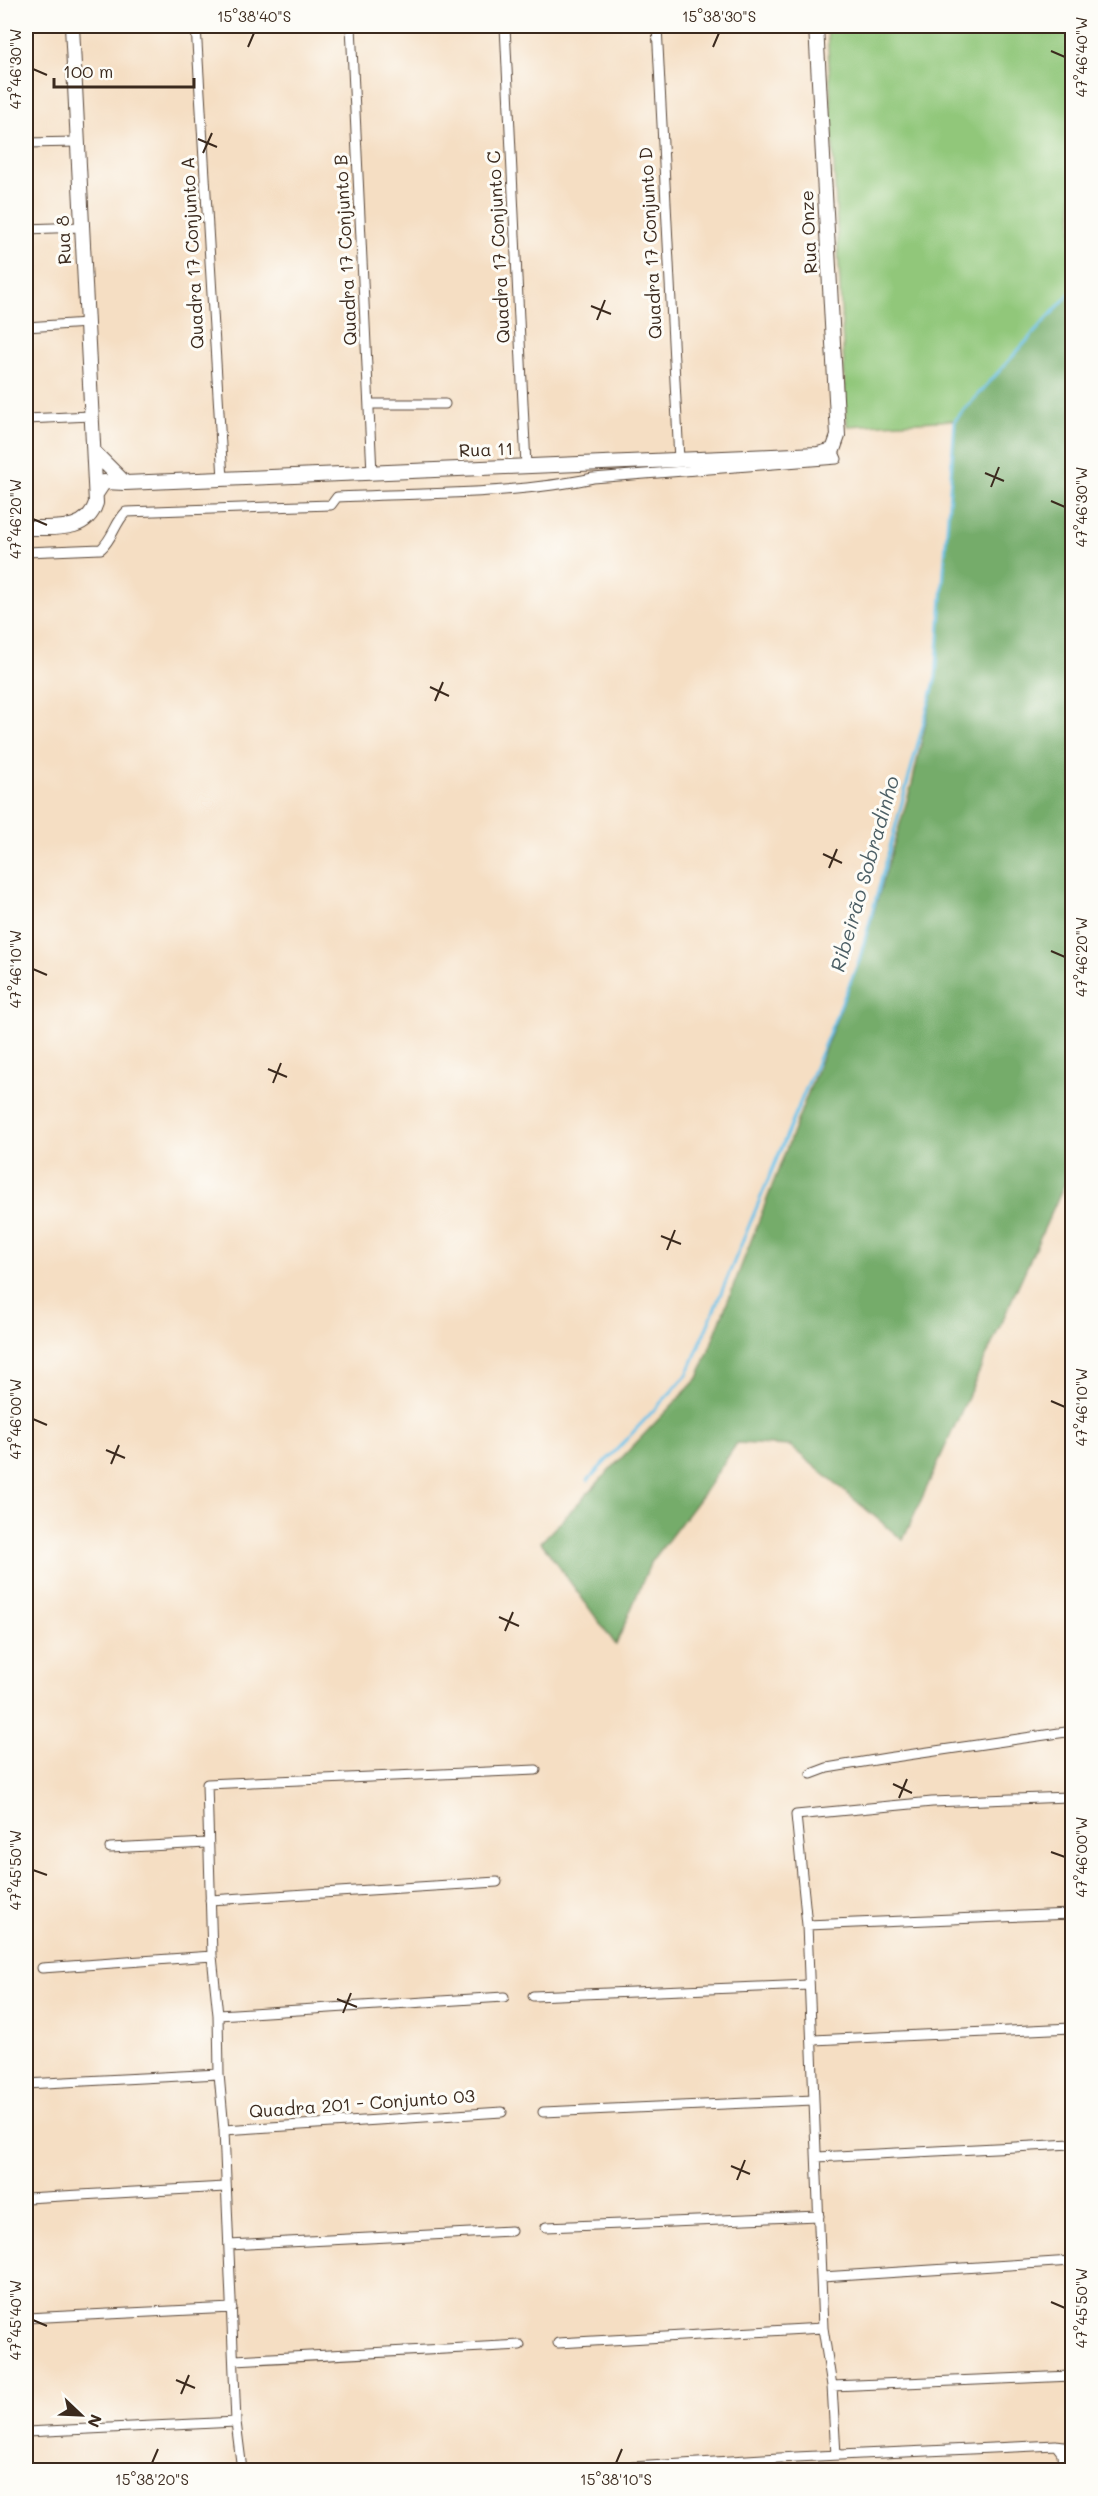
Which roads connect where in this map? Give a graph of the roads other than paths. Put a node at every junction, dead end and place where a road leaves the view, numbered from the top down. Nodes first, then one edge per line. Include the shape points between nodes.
1 (72, 26) edge
2 (196, 26) edge
3 (351, 26) edge
4 (505, 26) edge
5 (657, 26) edge
6 (816, 26) edge
7 (77, 142) junction
8 (26, 143) edge
9 (82, 226) junction
10 (26, 229) edge
11 (87, 323) junction
12 (26, 327) edge
13 (370, 404) junction
14 (445, 404) dead end
15 (91, 416) junction
16 (26, 419) edge
17 (833, 450) junction
18 (95, 453) junction
19 (679, 460) junction
20 (526, 466) junction
21 (372, 473) junction
22 (223, 479) junction
23 (126, 483) junction
24 (96, 495) junction
25 (26, 528) edge
26 (26, 552) edge
27 (1066, 1732) dead end
28 (536, 1770) dead end
29 (811, 1774) dead end
30 (1068, 1797) dead end
31 (207, 1843) junction
32 (110, 1848) dead end
33 (497, 1882) dead end
34 (210, 1900) junction
35 (1072, 1914) edge
36 (807, 1925) junction
37 (212, 1956) junction
38 (42, 1968) dead end
39 (809, 1985) junction
40 (534, 1996) dead end
41 (504, 1997) dead end
42 (218, 2015) junction
43 (1072, 2028) edge
44 (813, 2040) junction
45 (219, 2074) junction
46 (26, 2084) edge
47 (814, 2100) junction
48 (502, 2112) dead end
49 (543, 2112) dead end
50 (224, 2130) junction
51 (1072, 2144) edge
52 (817, 2157) junction
53 (225, 2187) junction
54 (26, 2198) edge
55 (819, 2216) junction
56 (546, 2227) dead end
57 (511, 2231) dead end
58 (229, 2245) junction
59 (1072, 2261) edge
60 (822, 2277) junction
61 (232, 2308) junction
62 (26, 2318) edge
63 (823, 2328) junction
64 (558, 2343) dead end
65 (520, 2345) dead end
66 (235, 2360) junction
67 (1072, 2376) edge
68 (832, 2386) junction
69 (236, 2422) junction
70 (26, 2432) edge
71 (1056, 2445) junction
72 (1072, 2447) edge
73 (836, 2455) junction
74 (242, 2470) edge
75 (585, 2470) edge
76 (1063, 2470) edge

1 - 7 street, Rua 8
2 - 22 street, Quadra 17 Conjunto A
3 - 13 street, Quadra 17 Conjunto B
4 - 20 street, Quadra 17 Conjunto C
5 - 19 street, Quadra 17 Conjunto D
6 - 17 street, Rua Onze via 838,436
7 - 8 street
7 - 9 street, Rua 8
9 - 10 street
9 - 11 street, Rua 8
11 - 12 street
11 - 15 street, Rua 8
13 - 14 street
13 - 21 street, Quadra 17 Conjunto B
15 - 16 street
15 - 18 street, Rua 8
17 - 19 street, Rua 11 via 818,454
17 - 26 street via 837,459 593,478 529,487 336,497 331,505 126,512 101,549
18 - 23 street
18 - 24 street
19 - 20 street, Rua 11
20 - 21 street, Rua 11
21 - 22 street, Rua 11
22 - 23 street, Rua 11
23 - 24 street, Rua 11 via 104,482
24 - 25 street via 90,516 78,525
27 - 29 street via 887,1758
28 - 31 street via 207,1785
30 - 36 street via 932,1802 796,1815
31 - 32 street
31 - 34 street
33 - 34 street
34 - 37 street
35 - 36 street
36 - 39 street
37 - 38 street
37 - 42 street
39 - 40 street
39 - 44 street
41 - 42 street
42 - 45 street
43 - 44 street
44 - 47 street
45 - 46 street
45 - 50 street
47 - 49 street
47 - 52 street
48 - 50 street, Quadra 201 - Conjunto 03
50 - 53 street
51 - 52 street
52 - 55 street
53 - 54 street
53 - 58 street
55 - 56 street
55 - 60 street
57 - 58 street
58 - 61 street
59 - 60 street
60 - 63 street
61 - 62 street
61 - 66 street
63 - 64 street
63 - 68 street
65 - 66 street
66 - 69 street
67 - 68 street
68 - 73 street
69 - 70 street
69 - 74 street
71 - 72 street
71 - 73 street
71 - 76 street via 1062,2453
73 - 75 street

